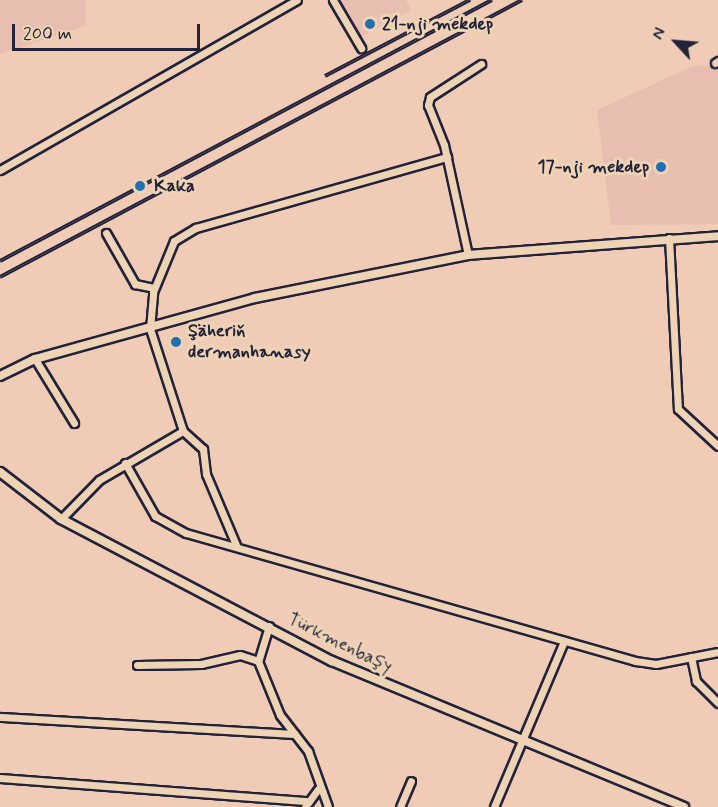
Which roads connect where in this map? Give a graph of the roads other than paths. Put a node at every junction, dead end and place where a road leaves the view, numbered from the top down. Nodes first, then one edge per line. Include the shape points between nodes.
1 (333, 0) edge
2 (293, 1) edge
3 (361, 48) dead end
4 (481, 64) dead end
5 (447, 157) junction
6 (0, 170) edge
7 (106, 233) dead end
8 (718, 236) edge
9 (669, 238) junction
10 (468, 255) junction
11 (154, 288) junction
12 (150, 329) junction
13 (35, 359) junction
14 (0, 376) edge
15 (74, 423) dead end
16 (183, 431) junction
17 (718, 446) edge
18 (125, 463) junction
19 (0, 472) edge
20 (61, 519) junction
21 (236, 545) junction
22 (269, 627) junction
23 (564, 641) junction
24 (718, 652) edge
25 (691, 657) junction
26 (258, 661) junction
27 (137, 665) dead end
28 (718, 703) edge
29 (0, 717) edge
30 (295, 734) junction
31 (520, 740) junction
32 (0, 778) edge
33 (411, 781) dead end
34 (318, 789) junction
35 (307, 804) edge
36 (328, 807) edge
37 (400, 807) edge
38 (494, 807) edge
39 (684, 807) edge

1 - 3 street
2 - 6 street
4 - 5 street via 430,97
5 - 10 street
5 - 11 street via 196,228 174,241
7 - 11 street via 135,284
8 - 9 street
9 - 10 street
9 - 17 street via 678,409
10 - 12 street via 255,298
11 - 12 street
12 - 13 street
12 - 16 street
13 - 14 street
13 - 15 street
16 - 18 street
16 - 21 street via 203,449 206,474
18 - 20 street
18 - 21 street via 155,516 186,533
19 - 20 street, Türkmenbaşy
20 - 22 street, Türkmenbaşy
21 - 23 street
22 - 26 street
22 - 31 street, Türkmenbaşy via 332,661
23 - 25 street via 635,661
23 - 31 street via 530,731
24 - 25 street
25 - 28 street via 696,681
26 - 27 street via 240,655 201,664
26 - 30 street via 280,715
29 - 30 street
30 - 34 street via 308,751
31 - 38 street
31 - 39 street, Türkmenbaşy
32 - 35 street
33 - 37 street
34 - 35 street
34 - 36 street

